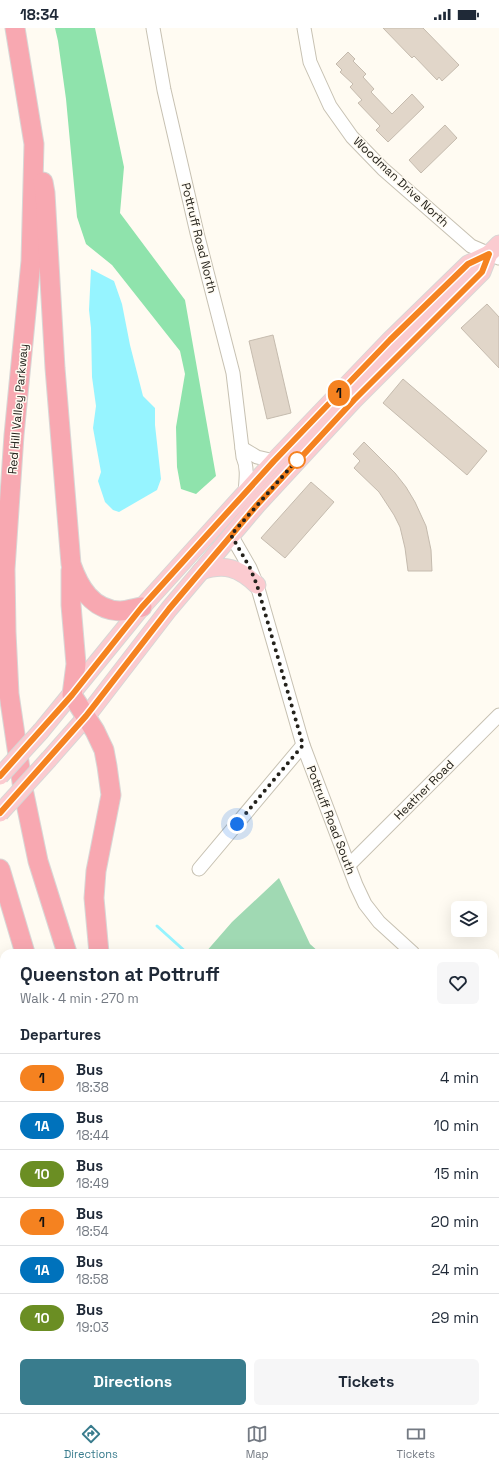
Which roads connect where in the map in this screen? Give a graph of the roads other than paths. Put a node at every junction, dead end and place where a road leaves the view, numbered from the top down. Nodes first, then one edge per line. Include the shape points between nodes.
1 (15, 28) edge
2 (153, 28) edge
3 (304, 28) edge
4 (34, 144) junction
5 (496, 252) edge
6 (242, 448) junction
7 (274, 461) junction
8 (245, 492) junction
9 (231, 535) junction
10 (71, 564) junction
11 (201, 571) junction
12 (257, 585) junction
13 (142, 607) junction
14 (72, 695) junction
15 (499, 715) edge
16 (86, 716) junction
17 (303, 745) junction
18 (0, 776) edge
19 (0, 813) edge
20 (349, 865) junction
21 (0, 869) edge
22 (199, 869) dead end
23 (24, 949) edge
24 (66, 949) edge
25 (99, 949) edge
26 (409, 949) edge

1 - 4 highway, Red Hill Valley Parkway
2 - 6 street, Pottruff Road North via 196,233 233,373
3 - 5 street, Woodman Drive North via 310,62 330,106 352,137 383,169 470,246
4 - 10 highway via 45,193 55,368
4 - 24 highway, Red Hill Valley Parkway via 31,261 14,435 5,569 6,632 9,694 23,789 38,861
5 - 7 main road via 468,264 395,335
5 - 9 main road via 482,272 354,400
6 - 7 street via 257,457
6 - 8 street, Pottruff Road North via 247,469
7 - 8 main road
8 - 13 main road
9 - 11 main road
9 - 12 street, Pottruff Road South
10 - 13 highway via 84,591 99,605 120,611
10 - 14 highway via 71,605 76,664
11 - 12 main road via 222,566 243,574
11 - 16 main road
12 - 17 street, Pottruff Road South
13 - 14 main road
14 - 16 highway
14 - 18 main road, bridge
15 - 20 street, Heather Road
16 - 19 main road, bridge
16 - 25 highway via 104,750 111,795 96,871 94,898
17 - 20 street, Pottruff Road South
17 - 22 street
20 - 26 street, Pottruff Road South via 365,904 379,922
21 - 23 highway

